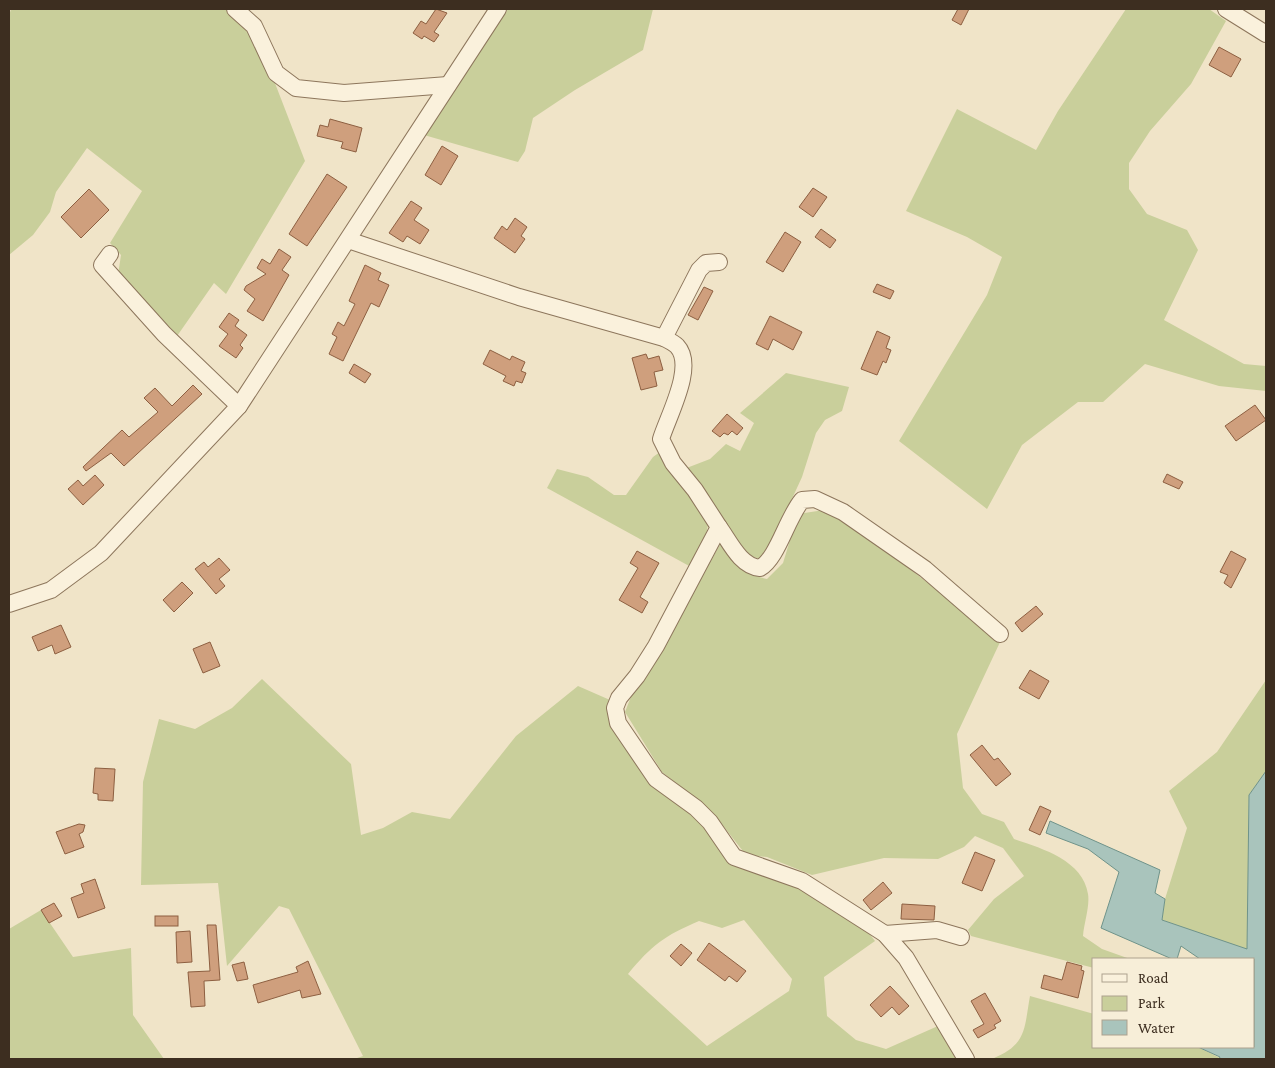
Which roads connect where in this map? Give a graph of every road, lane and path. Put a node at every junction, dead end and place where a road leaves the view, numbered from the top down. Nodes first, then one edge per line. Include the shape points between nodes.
1 (235, 9) edge
2 (498, 9) edge
3 (1226, 9) edge
4 (1266, 34) edge
5 (448, 85) junction
6 (348, 240) junction
7 (110, 254) dead end
8 (719, 262) dead end
9 (664, 338) junction
10 (238, 406) junction
11 (719, 527) junction
12 (9, 604) edge
13 (1000, 634) dead end
14 (885, 934) junction
15 (962, 937) dead end
16 (966, 1059) edge

1 - 5 street via 254,26 276,73 296,88 344,93
2 - 5 street
3 - 4 street
5 - 6 street
6 - 9 street via 519,297
6 - 10 street
7 - 10 street via 102,265 164,334
8 - 9 street via 706,263 699,270
9 - 11 street via 677,346 685,367 661,439 663,447
10 - 12 street via 101,553 51,590
11 - 13 street via 747,564 760,568 771,560 784,528 802,500 815,499 843,512 925,569
11 - 14 street via 656,646 619,698 615,708 618,723 656,779 696,808 734,856 802,881
14 - 15 street via 937,930
14 - 16 street via 906,958

